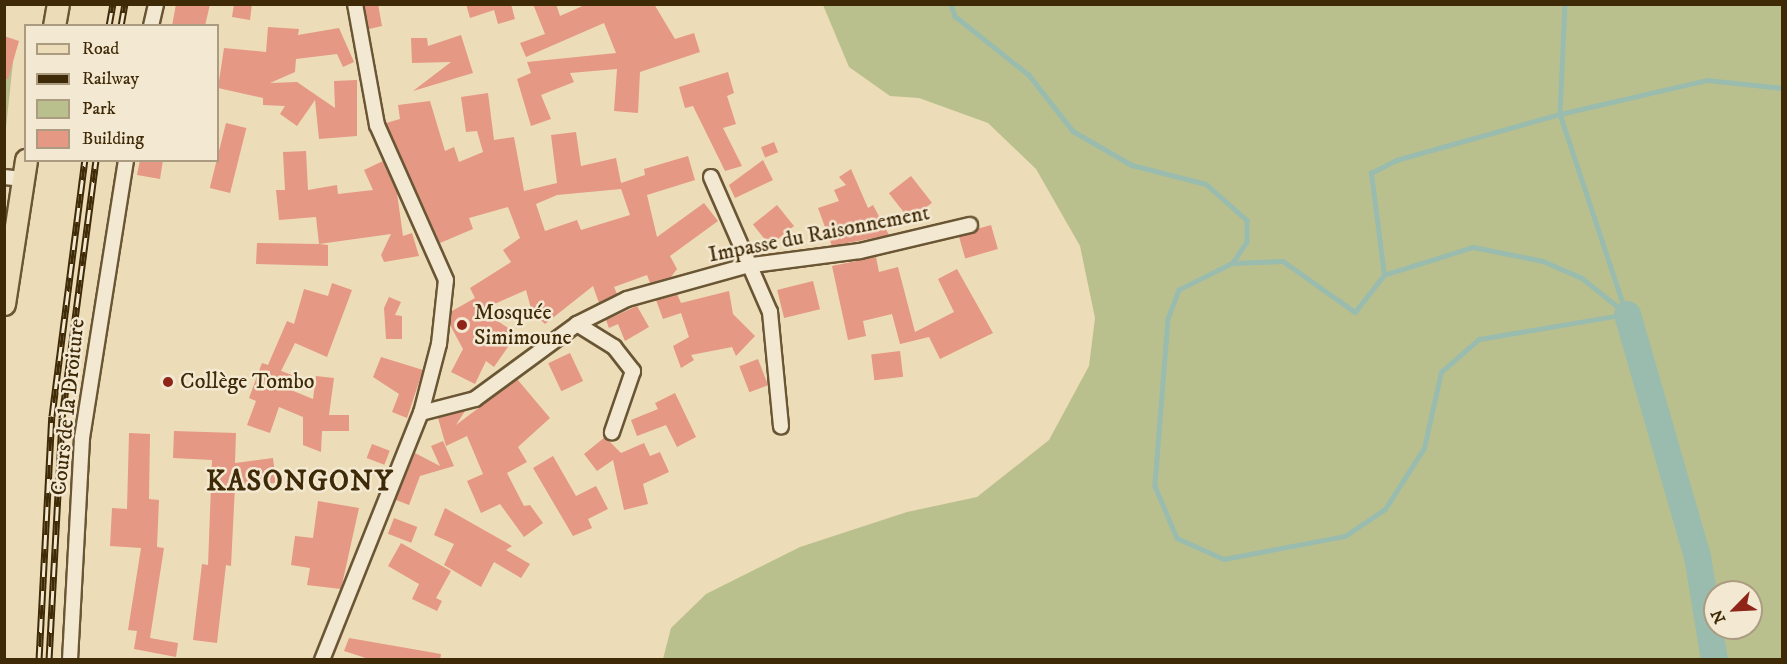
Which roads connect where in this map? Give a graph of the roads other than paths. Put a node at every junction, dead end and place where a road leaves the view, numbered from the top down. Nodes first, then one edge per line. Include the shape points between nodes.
1 (58, 4) edge
2 (156, 4) edge
3 (355, 4) edge
4 (54, 24) edge
5 (151, 24) edge
6 (126, 162) edge
7 (18, 172) edge
8 (711, 177) dead end
9 (970, 225) dead end
10 (745, 266) junction
11 (4, 304) edge
12 (577, 324) junction
13 (421, 414) junction
14 (781, 426) dead end
15 (612, 432) dead end
16 (70, 660) edge
17 (322, 660) edge

1 - 4 main road
2 - 5 street
3 - 13 street via 377,125 446,280 439,344
6 - 16 street, Cours de la Droiture via 82,438
7 - 11 main road
8 - 10 street
9 - 10 street, Impasse du Raisonnement via 860,251
10 - 12 street, Impasse du Raisonnement via 627,299
10 - 14 street via 770,312
12 - 13 street, Impasse du Raisonnement via 475,399
12 - 15 street via 614,347 633,371
13 - 17 street

